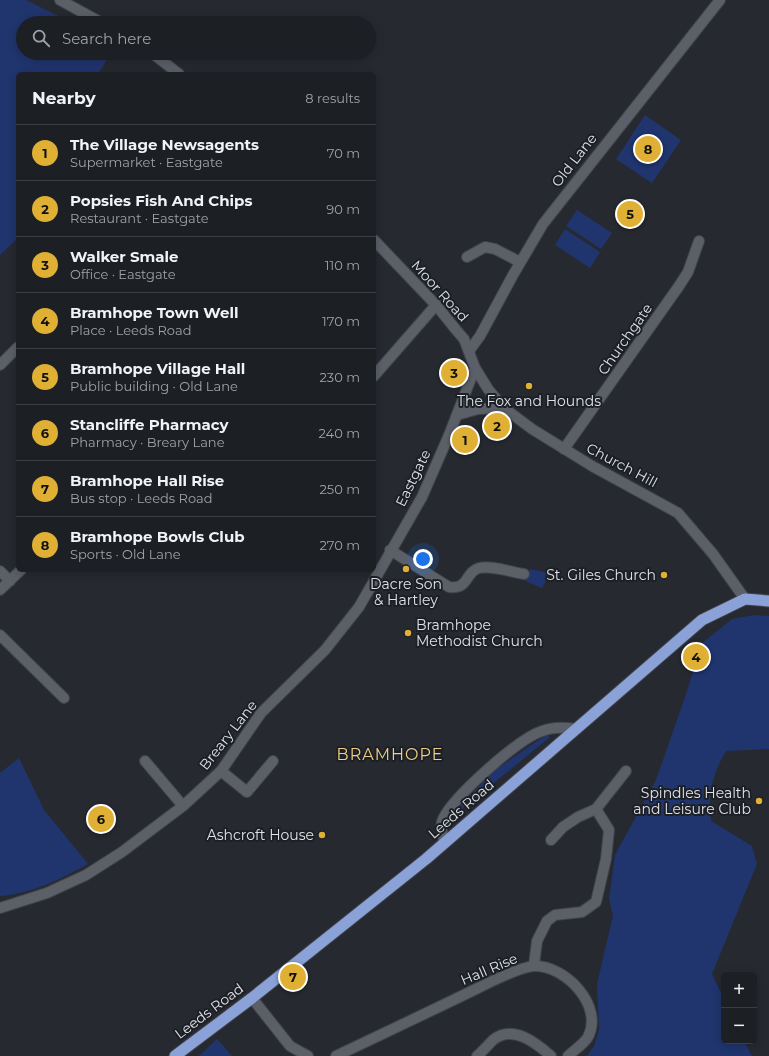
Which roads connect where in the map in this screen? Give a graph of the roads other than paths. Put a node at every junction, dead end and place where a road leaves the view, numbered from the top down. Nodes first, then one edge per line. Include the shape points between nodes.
1 (60, 0) edge
2 (720, 0) edge
3 (89, 16) edge
4 (161, 60) edge
5 (176, 72) edge
6 (699, 241) dead end
7 (376, 242) edge
8 (467, 258) dead end
9 (520, 262) junction
10 (436, 305) junction
11 (16, 349) edge
12 (469, 352) junction
13 (0, 365) edge
14 (475, 368) junction
15 (376, 374) edge
16 (504, 408) junction
17 (457, 415) junction
18 (564, 449) junction
19 (390, 550) junction
20 (0, 571) edge
21 (19, 572) edge
22 (524, 574) dead end
23 (10, 581) junction
24 (0, 590) edge
25 (745, 599) junction
26 (769, 601) edge
27 (0, 635) edge
28 (64, 698) dead end
29 (575, 729) junction
30 (145, 761) dead end
31 (273, 761) dead end
32 (221, 771) junction
33 (626, 771) dead end
34 (183, 806) junction
35 (596, 810) junction
36 (551, 840) dead end
37 (445, 843) junction
38 (0, 908) edge
39 (534, 966) junction
40 (252, 998) junction
41 (175, 1056) edge
42 (308, 1056) edge
43 (336, 1056) edge
44 (477, 1056) edge
45 (551, 1056) edge
46 (568, 1056) edge

1 - 3 street
2 - 9 street, Old Lane via 557,205
4 - 5 street
6 - 18 street, Churchgate via 688,272 679,286
7 - 10 street, Moor Road
8 - 9 street via 485,247 495,249
9 - 12 street, Old Lane
10 - 12 street, Moor Road via 464,339
10 - 15 street
11 - 13 street
12 - 14 street, Moor Road
14 - 16 street, Church Hill
14 - 17 street, Eastgate
16 - 17 street via 478,409
16 - 18 street, Church Hill
17 - 19 street, Eastgate via 422,497
18 - 25 street, Church Hill via 678,513 713,554
19 - 22 street via 449,587 461,586 479,568
19 - 32 street, Breary Lane via 359,607 325,650 261,713
20 - 23 street
21 - 23 street
23 - 24 street
25 - 26 highway
25 - 29 highway, Leeds Road via 702,620
27 - 28 street
29 - 37 highway, Leeds Road
29 - 37 street via 564,726 542,731 493,763 443,819 441,825
30 - 34 street
31 - 32 street via 248,792
32 - 34 street, Breary Lane
33 - 35 street
34 - 38 street, Breary Lane via 86,876 47,894
35 - 36 street via 562,827
35 - 39 street via 610,830 596,902 582,912 555,915 547,921 537,941
37 - 40 highway, Leeds Road
39 - 43 street, Hall Rise via 505,976
39 - 46 street, Hall Rise via 560,972 579,988 587,1001 592,1018 588,1038
40 - 41 highway, Leeds Road
40 - 42 street via 290,1046
44 - 45 street via 494,1039 510,1034 527,1037

